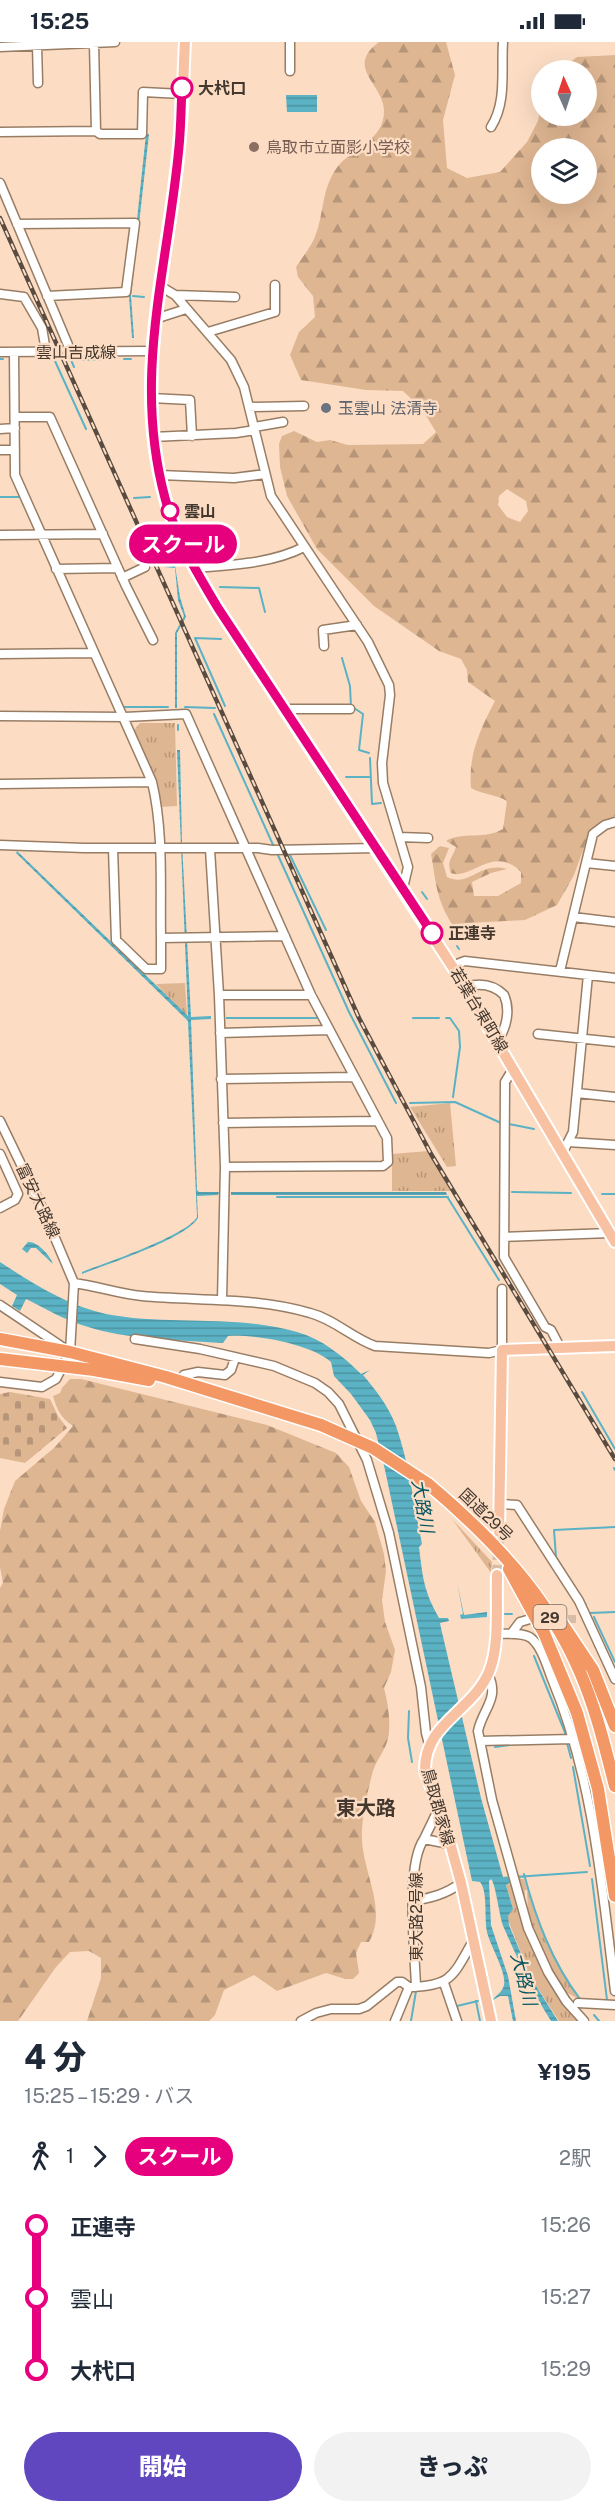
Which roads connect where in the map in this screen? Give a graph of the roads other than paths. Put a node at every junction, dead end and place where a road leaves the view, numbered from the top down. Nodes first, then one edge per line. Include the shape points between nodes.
1 (115, 42) edge
2 (184, 42) edge
3 (290, 42) edge
4 (502, 42) edge
5 (26, 44) edge
6 (49, 44) edge
7 (94, 44) junction
8 (37, 45) junction
9 (0, 47) edge
10 (290, 71) dead end
11 (38, 84) dead end
12 (182, 94) junction
13 (491, 127) dead end
14 (96, 131) junction
15 (0, 132) edge
16 (0, 183) edge
17 (17, 224) junction
18 (275, 285) dead end
19 (160, 286) junction
20 (0, 294) edge
21 (175, 295) junction
22 (47, 296) junction
23 (235, 297) dead end
24 (186, 309) junction
25 (155, 319) junction
26 (208, 332) junction
27 (46, 351) junction
28 (152, 351) junction
29 (0, 352) edge
30 (14, 352) junction
31 (71, 352) junction
32 (151, 398) junction
33 (304, 406) dead end
34 (249, 407) junction
35 (15, 417) junction
36 (283, 422) dead end
37 (15, 428) junction
38 (255, 428) junction
39 (0, 429) edge
40 (192, 436) junction
41 (153, 437) junction
42 (0, 450) edge
43 (15, 450) junction
44 (266, 474) junction
45 (160, 475) junction
46 (41, 534) junction
47 (103, 534) junction
48 (0, 535) edge
49 (304, 547) junction
50 (145, 567) dead end
51 (118, 568) junction
52 (194, 568) junction
53 (56, 569) junction
54 (122, 578) junction
55 (357, 625) junction
56 (153, 640) dead end
57 (324, 646) dead end
58 (94, 653) junction
59 (0, 654) edge
60 (285, 709) junction
61 (350, 709) dead end
62 (0, 716) edge
63 (125, 717) junction
64 (152, 782) junction
65 (0, 784) edge
66 (615, 822) edge
67 (399, 837) junction
68 (428, 838) dead end
69 (0, 845) edge
70 (113, 848) junction
71 (377, 848) junction
72 (160, 849) junction
73 (210, 849) junction
74 (247, 849) junction
75 (586, 863) junction
76 (615, 866) edge
77 (403, 888) junction
78 (573, 917) junction
79 (615, 922) edge
80 (216, 936) junction
81 (285, 936) junction
82 (161, 938) junction
83 (453, 966) junction
84 (560, 971) junction
85 (588, 975) junction
86 (615, 978) edge
87 (465, 987) junction
88 (311, 995) junction
89 (219, 996) junction
90 (328, 1030) junction
91 (220, 1033) junction
92 (538, 1034) dead end
93 (582, 1039) junction
94 (497, 1042) junction
95 (615, 1042) edge
96 (513, 1069) junction
97 (354, 1077) junction
98 (221, 1079) junction
99 (577, 1093) junction
100 (615, 1097) edge
101 (0, 1121) edge
102 (378, 1121) junction
103 (223, 1123) junction
104 (568, 1142) junction
105 (615, 1145) edge
106 (0, 1154) edge
107 (562, 1154) junction
108 (225, 1167) junction
109 (0, 1208) edge
110 (504, 1237) junction
111 (612, 1238) edge
112 (74, 1283) junction
113 (502, 1289) dead end
114 (222, 1300) junction
115 (0, 1305) edge
116 (0, 1339) edge
117 (135, 1339) dead end
118 (615, 1346) edge
119 (560, 1347) junction
120 (502, 1350) junction
121 (70, 1352) junction
122 (235, 1358) junction
123 (0, 1359) edge
124 (64, 1366) junction
125 (184, 1375) dead end
126 (0, 1382) edge
127 (212, 1391) junction
128 (500, 1504) junction
129 (499, 1532) tunnel mouth
130 (508, 1560) junction
131 (497, 1575) tunnel mouth
132 (527, 1620) dead end
133 (495, 1634) junction
134 (511, 1634) junction
135 (488, 1674) junction
136 (615, 1679) edge
137 (615, 1726) edge
138 (573, 1739) junction
139 (480, 1741) junction
140 (429, 1744) junction
141 (615, 1786) edge
142 (438, 1810) junction
143 (424, 1839) junction
144 (449, 1844) junction
145 (461, 1883) junction
146 (615, 1891) edge
147 (414, 1901) junction
148 (473, 1941) junction
149 (444, 1983) junction
150 (412, 1987) junction
151 (615, 1991) edge
152 (578, 2003) dead end
153 (615, 2005) edge
154 (302, 2021) edge
155 (395, 2021) edge
156 (457, 2021) edge
157 (491, 2021) edge
158 (584, 2021) edge

1 - 7 street
2 - 12 main road, 若葉台東町線
3 - 10 street
4 - 13 street via 502,98
5 - 8 street
5 - 9 street
6 - 7 street
6 - 8 street
7 - 14 street
8 - 11 street
12 - 14 street via 143,92 142,134
12 - 19 main road, 若葉台東町線 via 179,147
14 - 15 street
16 - 17 street
17 - 22 street
17 - 22 street via 135,223 126,292
18 - 26 street via 275,312
19 - 21 street
19 - 25 main road, 若葉台東町線
20 - 27 street via 24,297 42,328
21 - 23 street
21 - 24 street
22 - 31 street
24 - 25 street
24 - 26 street
25 - 28 main road, 若葉台東町線
26 - 34 street via 231,360
27 - 30 street, 雲山吉成線
27 - 31 street, 雲山吉成線
28 - 31 street, 雲山吉成線
28 - 32 main road, 若葉台東町線
29 - 30 street, 雲山吉成線
30 - 35 street
32 - 40 street via 190,400
32 - 41 main road, 若葉台東町線
33 - 34 street
34 - 38 street
35 - 37 street
35 - 47 street via 50,417
36 - 38 street
37 - 39 street
37 - 43 street
38 - 40 street
38 - 44 street
40 - 41 street
41 - 45 main road, 若葉台東町線
42 - 43 street
43 - 46 street via 15,476
44 - 45 street via 246,478
44 - 49 street via 274,502
45 - 52 main road, 若葉台東町線 via 175,526
46 - 47 street
46 - 48 street
46 - 53 street
47 - 51 street
49 - 52 street via 264,560
49 - 55 street
50 - 54 street
51 - 53 street
51 - 54 street
52 - 60 main road, 若葉台東町線
53 - 58 street
54 - 56 street
55 - 57 street via 322,630
55 - 67 street via 389,686 383,783
58 - 59 street
58 - 63 street
60 - 61 street
60 - 71 main road, 若葉台東町線
62 - 63 street
63 - 64 street
63 - 74 street via 186,714
64 - 65 street
64 - 72 street
66 - 75 street via 594,834
67 - 68 street
67 - 77 street via 408,867
69 - 70 street
70 - 72 street
70 - 82 street via 116,940 146,969 161,969
71 - 74 street
71 - 77 main road, 若葉台東町線
72 - 73 street
72 - 82 street
73 - 74 street
73 - 80 street
74 - 81 street
75 - 76 street
75 - 78 street
77 - 83 main road, 若葉台東町線
78 - 79 street
78 - 84 street
80 - 81 street
80 - 82 street
80 - 89 street
81 - 88 street
83 - 84 street via 465,961
83 - 87 main road, 若葉台東町線
84 - 85 street
85 - 86 street
85 - 93 street
87 - 94 main road, 若葉台東町線
87 - 94 street via 479,984 504,995 505,1030
88 - 89 street
88 - 90 street
89 - 91 street
90 - 91 street
90 - 97 street
91 - 98 street
92 - 93 street
93 - 95 street
93 - 99 street
94 - 96 main road, 若葉台東町線
96 - 107 main road, 若葉台東町線
96 - 110 street via 505,1083
97 - 98 street
97 - 102 street
98 - 103 street
99 - 100 street
99 - 104 street via 573,1132
101 - 112 street, 富安大路線
102 - 103 street
102 - 108 street via 387,1138 388,1162 383,1166
103 - 108 street
104 - 105 street
104 - 107 street
106 - 109 street via 18,1194
107 - 111 main road, 若葉台東町線
108 - 114 street
110 - 111 street
110 - 119 street via 504,1257
112 - 114 street via 140,1296
112 - 121 street
113 - 120 street
114 - 120 street via 312,1313 375,1346 489,1353
115 - 121 street
116 - 121 highway, 国道29号 / 29
117 - 122 street
118 - 119 main road
119 - 120 main road
120 - 128 main road
121 - 124 street
121 - 127 highway, 国道29号 / 29
122 - 125 street via 225,1375
122 - 140 street via 274,1366 315,1383 339,1404 349,1423 367,1460 389,1533
123 - 124 highway, 国道29号 / 29
124 - 126 street via 56,1380 42,1388
124 - 127 highway, 国道29号 / 29
127 - 130 highway, 国道29号 / 29, bridge via 321,1425 373,1448 428,1484
128 - 129 main road
128 - 136 street via 517,1505 522,1511 557,1565
130 - 137 highway via 539,1591 593,1670
130 - 141 highway, 国道29号 / 29 via 546,1610 579,1670
130 - 146 highway via 511,1575 567,1685 591,1760
131 - 133 main road, 鳥取郡家線
132 - 134 street via 520,1622
133 - 134 street
133 - 135 main road, 鳥取郡家線
134 - 138 street via 527,1636 536,1644
135 - 139 street via 494,1688 480,1721
135 - 140 main road, 鳥取郡家線
138 - 139 street
138 - 151 street via 597,1850
139 - 158 street via 492,1800 528,1928 548,1972
140 - 142 main road, 鳥取郡家線 via 425,1771
142 - 143 street, 東大路2号線
142 - 144 main road, 鳥取郡家線
143 - 144 street
143 - 147 street, 東大路2号線 via 418,1849
144 - 145 main road, 鳥取郡家線
145 - 147 street via 432,1898
145 - 148 main road, 鳥取郡家線
147 - 150 street, 東大路2号線
148 - 149 street via 458,1969
148 - 157 main road, 鳥取郡家線
149 - 150 street
149 - 156 street
150 - 154 street via 397,1982 359,2009 331,2009
150 - 155 street
152 - 153 street

